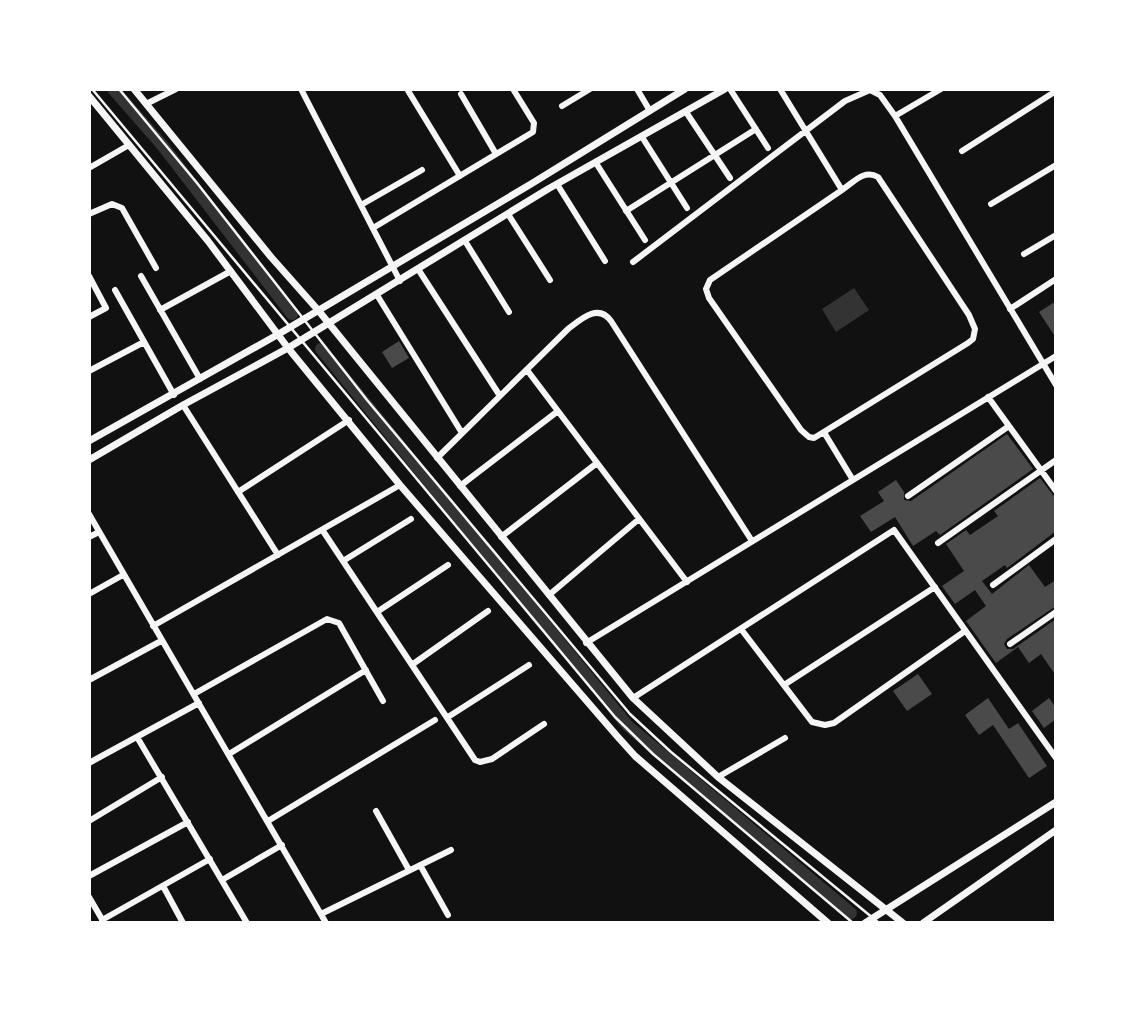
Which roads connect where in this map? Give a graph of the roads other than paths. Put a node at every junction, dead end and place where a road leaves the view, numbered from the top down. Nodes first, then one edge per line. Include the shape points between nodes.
1 (92, 89) edge
2 (119, 89) edge
3 (134, 89) edge
4 (176, 89) edge
5 (301, 89) edge
6 (407, 89) edge
7 (513, 89) edge
8 (590, 89) edge
9 (637, 89) edge
10 (685, 89) edge
11 (725, 89) edge
12 (730, 89) edge
13 (780, 89) edge
14 (940, 90) edge
15 (1056, 92) edge
16 (461, 94) dead end
17 (89, 96) edge
18 (146, 104) junction
19 (562, 106) dead end
20 (650, 111) junction
21 (685, 112) junction
22 (895, 116) junction
23 (756, 129) junction
24 (806, 132) junction
25 (642, 137) junction
26 (129, 145) junction
27 (768, 148) dead end
28 (962, 151) dead end
29 (496, 154) junction
30 (714, 155) junction
31 (596, 163) junction
32 (1056, 165) edge
33 (89, 169) edge
34 (422, 170) dead end
35 (460, 176) junction
36 (730, 178) dead end
37 (670, 183) junction
38 (557, 184) junction
39 (842, 190) junction
40 (991, 204) dead end
41 (361, 205) junction
42 (687, 208) dead end
43 (626, 211) junction
44 (89, 214) edge
45 (508, 214) junction
46 (373, 228) junction
47 (1056, 235) edge
48 (645, 240) dead end
49 (465, 241) junction
50 (1024, 254) dead end
51 (605, 261) dead end
52 (633, 262) dead end
53 (392, 265) junction
54 (156, 268) dead end
55 (418, 269) junction
56 (231, 271) junction
57 (89, 276) edge
58 (141, 276) dead end
59 (1056, 279) edge
60 (550, 280) dead end
61 (400, 281) junction
62 (115, 290) dead end
63 (377, 295) junction
64 (1010, 309) junction
65 (160, 310) junction
66 (318, 310) junction
67 (509, 312) dead end
68 (89, 317) edge
69 (304, 318) junction
70 (329, 324) junction
71 (290, 325) junction
72 (315, 332) junction
73 (277, 335) junction
74 (303, 340) junction
75 (144, 342) junction
76 (288, 348) junction
77 (1056, 356) edge
78 (1043, 364) junction
79 (527, 370) junction
80 (89, 371) edge
81 (200, 379) junction
82 (1056, 384) edge
83 (174, 395) junction
84 (500, 396) junction
85 (988, 397) junction
86 (183, 405) junction
87 (558, 411) junction
88 (349, 421) junction
89 (1009, 426) junction
90 (462, 433) junction
91 (825, 434) junction
92 (89, 441) edge
93 (437, 458) junction
94 (89, 460) edge
95 (1056, 460) edge
96 (597, 463) junction
97 (1041, 470) junction
98 (853, 480) junction
99 (400, 485) junction
100 (460, 486) junction
101 (1056, 491) edge
102 (238, 492) junction
103 (908, 496) dead end
104 (89, 514) edge
105 (411, 519) dead end
106 (639, 519) junction
107 (323, 531) junction
108 (99, 532) junction
109 (89, 537) edge
110 (501, 537) junction
111 (1056, 539) edge
112 (752, 541) junction
113 (938, 543) dead end
114 (278, 555) junction
115 (343, 561) junction
116 (449, 565) dead end
117 (123, 575) junction
118 (687, 582) junction
119 (993, 585) dead end
120 (934, 587) junction
121 (89, 594) edge
122 (549, 595) junction
123 (488, 611) dead end
124 (377, 612) junction
125 (1056, 612) edge
126 (153, 626) junction
127 (741, 629) junction
128 (965, 631) junction
129 (161, 641) junction
130 (586, 643) junction
131 (1010, 644) dead end
132 (413, 664) junction
133 (529, 665) dead end
134 (366, 670) junction
135 (89, 680) edge
136 (784, 685) junction
137 (194, 694) junction
138 (633, 698) junction
139 (383, 701) dead end
140 (199, 703) junction
141 (448, 717) junction
142 (435, 720) dead end
143 (544, 724) dead end
144 (137, 737) junction
145 (785, 738) dead end
146 (229, 754) junction
147 (1056, 758) edge
148 (89, 763) edge
149 (162, 777) junction
150 (718, 777) junction
151 (1056, 802) edge
152 (376, 811) dead end
153 (89, 821) edge
154 (268, 821) junction
155 (188, 822) junction
156 (1056, 830) edge
157 (282, 845) junction
158 (451, 850) dead end
159 (210, 859) junction
160 (420, 865) junction
161 (409, 870) junction
162 (89, 876) edge
163 (222, 880) junction
164 (163, 886) junction
165 (89, 897) edge
166 (886, 907) junction
167 (92, 909) edge
168 (321, 914) junction
169 (448, 915) dead end
170 (872, 917) junction
171 (103, 921) edge
172 (183, 923) edge
173 (247, 923) edge
174 (326, 923) edge
175 (828, 923) edge
176 (853, 923) edge
177 (865, 923) edge
178 (879, 923) edge
179 (903, 923) edge
180 (923, 923) edge

1 - 71 lane
2 - 69 lane
3 - 18 street
4 - 18 street
5 - 41 street
6 - 35 street
7 - 29 street via 535,130
8 - 19 street
9 - 20 street
10 - 20 street
11 - 21 street
12 - 23 street
13 - 24 street
14 - 22 street
15 - 28 street
16 - 29 street
17 - 26 street
18 - 66 street
20 - 53 street
21 - 25 street
21 - 30 street
22 - 24 street via 880,95 870,90 845,101
22 - 64 street
23 - 27 street
23 - 30 street
24 - 39 street
24 - 52 street
25 - 31 street
25 - 37 street
26 - 33 street
26 - 56 street
29 - 35 street
30 - 36 street
30 - 37 street
31 - 38 street
31 - 43 street
32 - 40 street
34 - 41 street
35 - 46 street
37 - 42 street
37 - 43 street
38 - 45 street
38 - 51 street
39 - 91 street via 710,280 706,289 801,430 814,439
39 - 91 street via 864,175 878,177 975,329 974,339
41 - 46 street
43 - 48 street
44 - 54 street via 112,204 122,208
45 - 49 street
45 - 60 street
46 - 53 street
47 - 50 street
49 - 55 street
49 - 67 street
53 - 61 street
53 - 66 street
55 - 61 street
55 - 84 street
56 - 65 street
56 - 73 street
57 - 68 street via 106,308
58 - 65 street
59 - 64 street
61 - 63 street
62 - 75 street
63 - 70 street
63 - 90 street
64 - 78 street
65 - 81 street
66 - 69 street
66 - 70 street
69 - 71 street
69 - 72 lane
70 - 72 street
70 - 93 street
71 - 73 street
71 - 74 lane
72 - 74 street
72 - 170 lane via 630,714
73 - 76 street
73 - 81 street
74 - 76 street
74 - 176 lane via 630,734
75 - 80 street
75 - 83 street
76 - 86 street
76 - 88 street
77 - 78 street
78 - 82 street
78 - 85 street
79 - 84 street
79 - 87 street
79 - 112 street via 585,316 607,314
81 - 83 street
83 - 92 street
84 - 90 street
85 - 89 street
85 - 98 street
86 - 94 street
86 - 102 street
87 - 96 street
87 - 100 street
88 - 99 street
88 - 102 street
89 - 97 street
89 - 103 street
90 - 93 street
91 - 98 street
93 - 100 street
95 - 97 street
96 - 106 street
96 - 110 street
97 - 101 street
97 - 113 street
98 - 112 street
99 - 107 street
99 - 175 street via 635,756
100 - 110 street
102 - 114 street
104 - 108 street
105 - 115 street
106 - 118 street
106 - 122 street
107 - 114 street
107 - 115 street
108 - 109 street
108 - 117 street
110 - 122 street
111 - 119 street
112 - 118 street
114 - 126 street
115 - 124 street
116 - 124 street
117 - 121 street
117 - 126 street
118 - 130 street
120 - 127 street via 894,530
120 - 128 street
120 - 136 street
122 - 130 street
123 - 132 street
124 - 132 street
125 - 131 street
126 - 129 street
127 - 136 street
127 - 138 street
128 - 136 street via 830,724 812,722
128 - 147 street
129 - 135 street
129 - 137 street
130 - 138 street
132 - 141 street
133 - 141 street
134 - 137 street via 339,623 327,619
134 - 139 street
134 - 146 street
137 - 140 street
138 - 150 street
140 - 144 street
140 - 146 street
141 - 143 street via 480,762 492,759
142 - 154 street
144 - 148 street
144 - 149 street
145 - 150 street
146 - 154 street
149 - 153 street
149 - 155 street
150 - 166 street
151 - 166 street
152 - 161 street
154 - 157 street
155 - 159 street
155 - 162 street
156 - 180 street
157 - 163 street
157 - 168 street
158 - 160 street
159 - 163 street
159 - 164 street
160 - 161 street
160 - 169 street
161 - 168 street
163 - 173 street
164 - 171 street
164 - 172 street
165 - 167 street
166 - 170 street
166 - 179 street
167 - 171 street
168 - 174 street
170 - 177 street
170 - 178 lane

